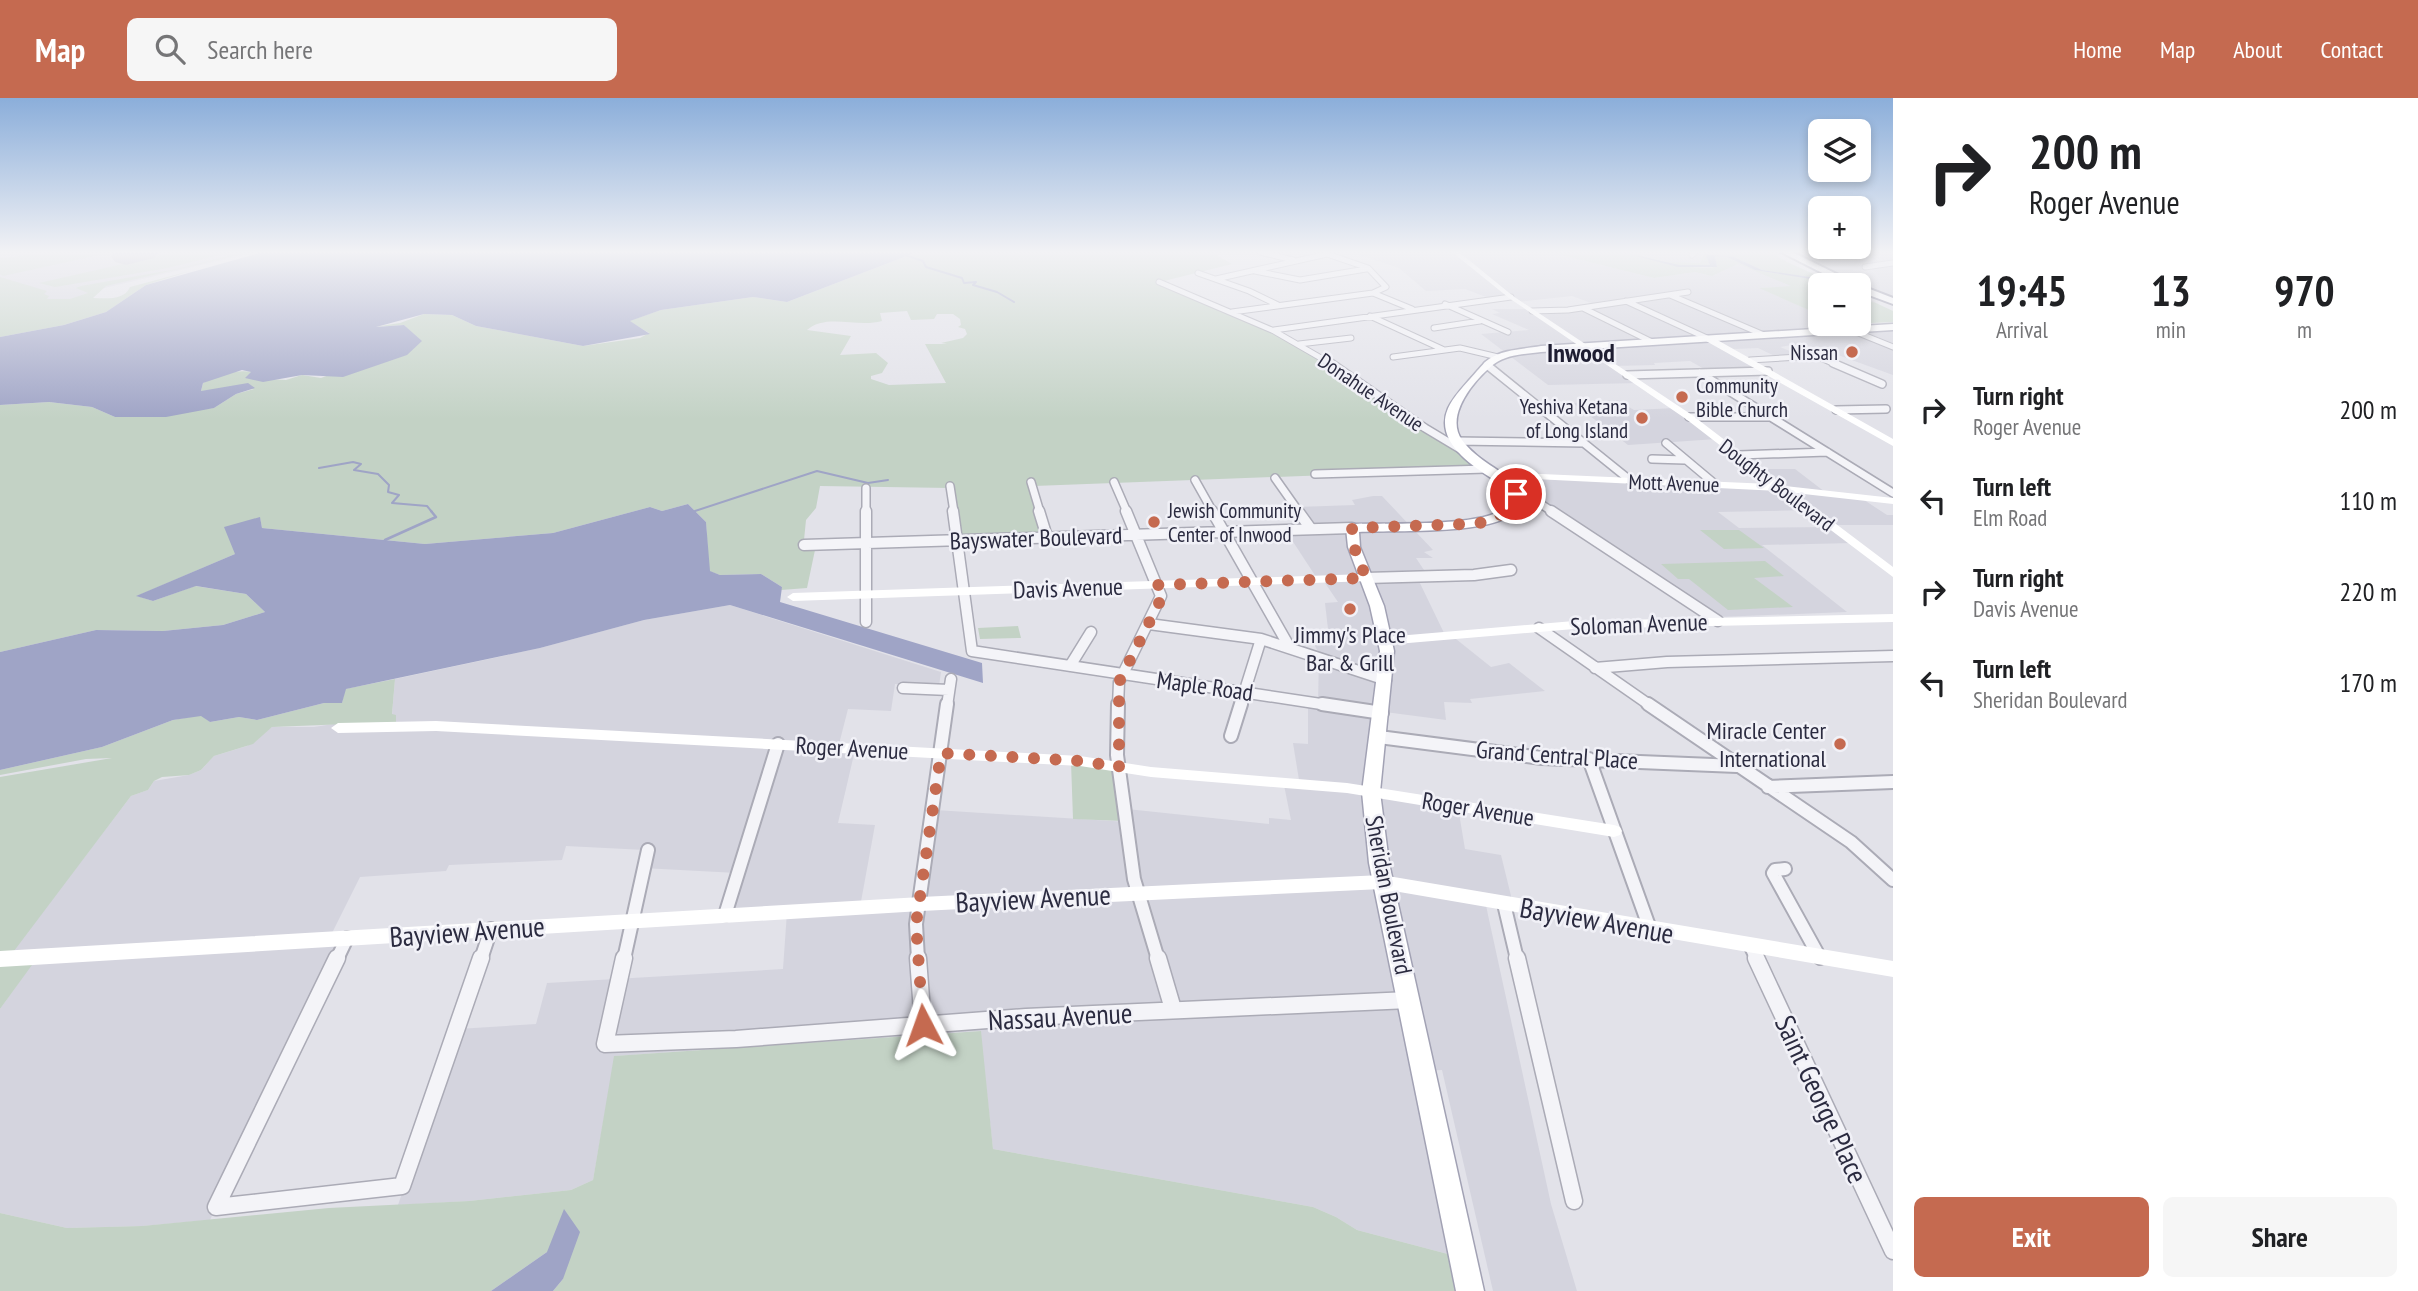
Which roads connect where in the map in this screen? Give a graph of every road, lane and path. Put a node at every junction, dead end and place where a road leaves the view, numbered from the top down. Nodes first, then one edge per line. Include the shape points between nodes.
1 (1221, 308) edge
2 (1260, 308) edge
3 (1409, 308) edge
4 (1421, 308) edge
5 (1453, 308) edge
6 (1527, 308) edge
7 (1574, 308) edge
8 (1583, 308) edge
9 (1641, 308) edge
10 (1700, 308) edge
11 (1412, 309) junction
12 (1532, 311) junction
13 (1231, 312) junction
14 (1370, 316) junction
15 (1483, 321) junction
16 (1893, 327) edge
17 (1434, 328) dead end
18 (1871, 329) edge
19 (1274, 330) junction
20 (1508, 332) dead end
21 (1808, 332) edge
22 (1764, 335) junction
23 (1866, 336) edge
24 (1351, 338) dead end
25 (1709, 339) junction
26 (1652, 342) junction
27 (1299, 344) junction
28 (1584, 346) junction
29 (1893, 347) edge
30 (1444, 350) junction
31 (1393, 357) dead end
32 (1498, 357) junction
33 (1750, 360) junction
34 (1487, 365) junction
35 (1768, 371) junction
36 (1700, 373) junction
37 (1627, 375) junction
38 (1882, 384) dead end
39 (1886, 409) dead end
40 (1836, 410) junction
41 (1689, 417) junction
42 (1772, 417) junction
43 (1456, 441) junction
44 (1584, 443) junction
45 (1666, 443) dead end
46 (1893, 443) edge
47 (1828, 452) junction
48 (1466, 453) junction
49 (1739, 455) junction
50 (1652, 459) dead end
51 (1685, 460) junction
52 (1491, 472) junction
53 (1315, 474) dead end
54 (1275, 478) dead end
55 (1195, 480) dead end
56 (1631, 481) junction
57 (1031, 482) dead end
58 (1114, 482) dead end
59 (1509, 483) junction
60 (1715, 484) junction
61 (950, 486) dead end
62 (866, 488) dead end
63 (1783, 488) junction
64 (1893, 493) edge
65 (1893, 501) edge
66 (1352, 528) junction
67 (1311, 529) junction
68 (1223, 532) junction
69 (1135, 535) junction
70 (1047, 537) junction
71 (957, 540) junction
72 (866, 543) junction
73 (804, 545) dead end
74 (1511, 570) dead end
75 (1893, 573) edge
76 (1366, 578) junction
77 (1252, 582) junction
78 (1156, 585) junction
79 (964, 591) junction
80 (866, 594) junction
81 (793, 597) dead end
82 (1893, 618) edge
83 (1718, 621) junction
84 (866, 622) dead end
85 (1149, 624) junction
86 (1539, 628) junction
87 (1091, 632) dead end
88 (1261, 639) junction
89 (1385, 640) junction
90 (1290, 648) junction
91 (1893, 656) edge
92 (1070, 666) junction
93 (1595, 668) junction
94 (1124, 674) junction
95 (1386, 680) junction
96 (903, 688) dead end
97 (1245, 692) junction
98 (1382, 713) junction
99 (338, 728) dead end
100 (1231, 736) dead end
101 (1379, 737) junction
102 (778, 744) junction
103 (941, 753) junction
104 (1589, 760) junction
105 (1737, 766) junction
106 (1119, 767) junction
107 (1893, 782) edge
108 (1768, 787) junction
109 (1371, 792) junction
110 (1614, 831) junction
111 (648, 850) dead end
112 (1785, 869) dead end
113 (1893, 880) edge
114 (1382, 882) junction
115 (1139, 892) junction
116 (921, 904) junction
117 (1504, 904) junction
118 (725, 915) junction
119 (632, 921) junction
120 (491, 929) junction
121 (1650, 929) junction
122 (347, 939) junction
123 (1751, 947) junction
124 (1820, 958) junction
125 (0, 959) edge
126 (1893, 969) edge
127 (1409, 1000) junction
128 (1173, 1009) junction
129 (923, 1025) junction
130 (1574, 1200) dead end
131 (1893, 1251) edge
132 (1470, 1291) edge

1 - 13 street, Donahue Avenue
2 - 13 street
3 - 11 street
4 - 11 street
5 - 15 street
6 - 12 street, Doughty Boulevard
7 - 12 street
8 - 26 street
9 - 25 street
10 - 22 street
11 - 14 street
12 - 28 street, Doughty Boulevard
13 - 19 street, Donahue Avenue
14 - 19 street
14 - 30 street
15 - 17 street
15 - 20 street
16 - 18 main road
19 - 27 street, Donahue Avenue
21 - 22 main road
22 - 25 main road
23 - 29 street
24 - 27 street
25 - 26 main road
25 - 33 street
26 - 28 main road
27 - 48 street, Donahue Avenue
28 - 32 main road
28 - 37 street, Doughty Boulevard
30 - 31 street
30 - 32 street via 1465,349
32 - 34 main road
33 - 35 street
33 - 38 street via 1816,356
34 - 43 main road via 1455,402 1451,428
34 - 44 street
35 - 36 street
35 - 40 street
36 - 37 street
36 - 42 street
37 - 41 street, Doughty Boulevard
39 - 40 street
40 - 46 street
41 - 42 street
41 - 49 street, Doughty Boulevard
42 - 47 street
43 - 44 street
43 - 48 main road
44 - 56 street
45 - 51 street
47 - 49 street
47 - 64 street
48 - 52 main road
49 - 63 street, Doughty Boulevard
50 - 51 street
51 - 60 street
52 - 53 street
52 - 56 street, Mott Avenue
52 - 59 main road
54 - 67 street
55 - 68 street
56 - 60 street, Mott Avenue
57 - 70 street
58 - 69 street
59 - 66 main road via 1516,494 1510,510 1486,522
59 - 83 street
60 - 63 street, Mott Avenue
61 - 71 street
62 - 72 street
63 - 65 street, Mott Avenue
63 - 75 street, Doughty Boulevard
66 - 67 street, Bayswater Boulevard
66 - 76 main road, Sheridan Boulevard
67 - 68 street, Bayswater Boulevard
68 - 69 street, Bayswater Boulevard
68 - 77 street
69 - 70 street, Bayswater Boulevard
69 - 78 street
70 - 71 street, Bayswater Boulevard
71 - 72 street, Bayswater Boulevard
71 - 79 street
72 - 73 street, Bayswater Boulevard
72 - 80 street
74 - 76 street, Davis Avenue
76 - 77 street, Davis Avenue
76 - 89 main road, Sheridan Boulevard
77 - 78 street, Davis Avenue
77 - 90 street
78 - 79 street, Davis Avenue
78 - 85 street via 1161,599
79 - 80 street, Davis Avenue
79 - 92 street, Maple Road via 972,651
80 - 81 street, Davis Avenue
80 - 84 street
82 - 83 street, Soloman Avenue
83 - 86 street, Soloman Avenue
85 - 88 street
85 - 94 street
86 - 89 street, Soloman Avenue
86 - 93 street
87 - 92 street
88 - 90 street
88 - 97 street
89 - 95 main road, Sheridan Boulevard
90 - 95 street
91 - 93 street
92 - 94 street, Maple Road
93 - 105 street
94 - 97 street, Maple Road
94 - 106 street via 1117,698
95 - 98 main road, Sheridan Boulevard
96 - 103 street via 950,684
97 - 98 street, Maple Road
97 - 100 street
98 - 101 main road, Sheridan Boulevard
99 - 102 street, Roger Avenue via 436,726
101 - 104 street, Grand Central Place
101 - 109 main road, Sheridan Boulevard
102 - 103 street, Roger Avenue
102 - 118 street
103 - 106 street, Roger Avenue
103 - 116 street
104 - 105 street, Grand Central Place
104 - 110 street
105 - 108 street
106 - 109 street, Roger Avenue
106 - 115 street
107 - 108 street
108 - 113 street via 1851,842
109 - 110 street, Roger Avenue
109 - 114 main road, Sheridan Boulevard
110 - 121 street
111 - 119 street
112 - 124 street via 1773,873
114 - 115 street, Bayview Avenue
114 - 117 street, Bayview Avenue
114 - 127 main road, Sheridan Boulevard
115 - 116 street, Bayview Avenue
115 - 128 street
116 - 118 street, Bayview Avenue
116 - 129 street via 916,924
117 - 121 street, Bayview Avenue
117 - 130 street
118 - 119 street, Bayview Avenue
119 - 120 street, Bayview Avenue
119 - 129 street, Nassau Avenue via 605,1044
120 - 122 street, Bayview Avenue
120 - 122 street via 402,1186 216,1207
121 - 123 street, Bayview Avenue
122 - 125 street, Bayview Avenue
123 - 124 street, Bayview Avenue
123 - 131 street, Saint George Place
124 - 126 street, Bayview Avenue
127 - 128 street, Nassau Avenue
127 - 132 main road, Sheridan Boulevard
128 - 129 street, Nassau Avenue

